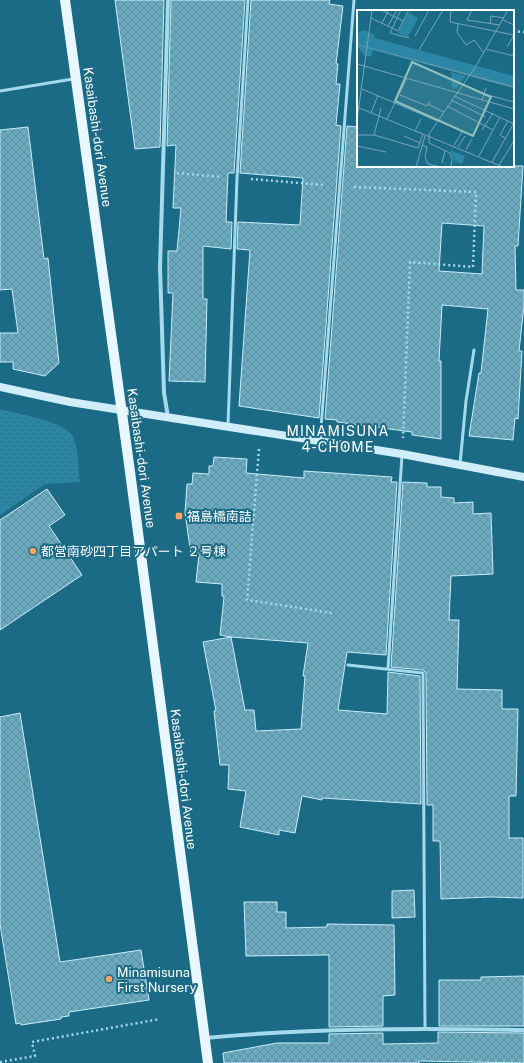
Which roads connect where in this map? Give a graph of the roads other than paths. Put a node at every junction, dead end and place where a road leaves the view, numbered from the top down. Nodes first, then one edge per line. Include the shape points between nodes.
1 (65, 0) edge
2 (168, 0) edge
3 (248, 0) edge
4 (354, 0) edge
5 (77, 78) junction
6 (0, 91) edge
7 (474, 350) dead end
8 (0, 387) edge
9 (122, 410) junction
10 (168, 417) junction
11 (228, 427) junction
12 (320, 442) junction
13 (402, 454) junction
14 (460, 465) junction
15 (524, 477) edge
16 (348, 665) dead end
17 (388, 669) junction
18 (425, 1028) junction
19 (524, 1030) edge
20 (204, 1038) junction
21 (208, 1063) edge

1 - 5 main road, Kasaibashi-dori Avenue
2 - 10 street via 160,267 164,392
3 - 11 lane via 237,178
4 - 12 lane
5 - 6 lane
5 - 9 main road, Kasaibashi-dori Avenue
7 - 14 lane
8 - 9 street via 63,401
9 - 10 street
9 - 20 main road, Kasaibashi-dori Avenue
10 - 11 street
11 - 12 street
12 - 13 street
13 - 14 street
13 - 17 lane
14 - 15 street
16 - 17 lane
17 - 18 lane via 424,673
18 - 19 street
18 - 20 street
20 - 21 main road, Kasaibashi-dori Avenue

